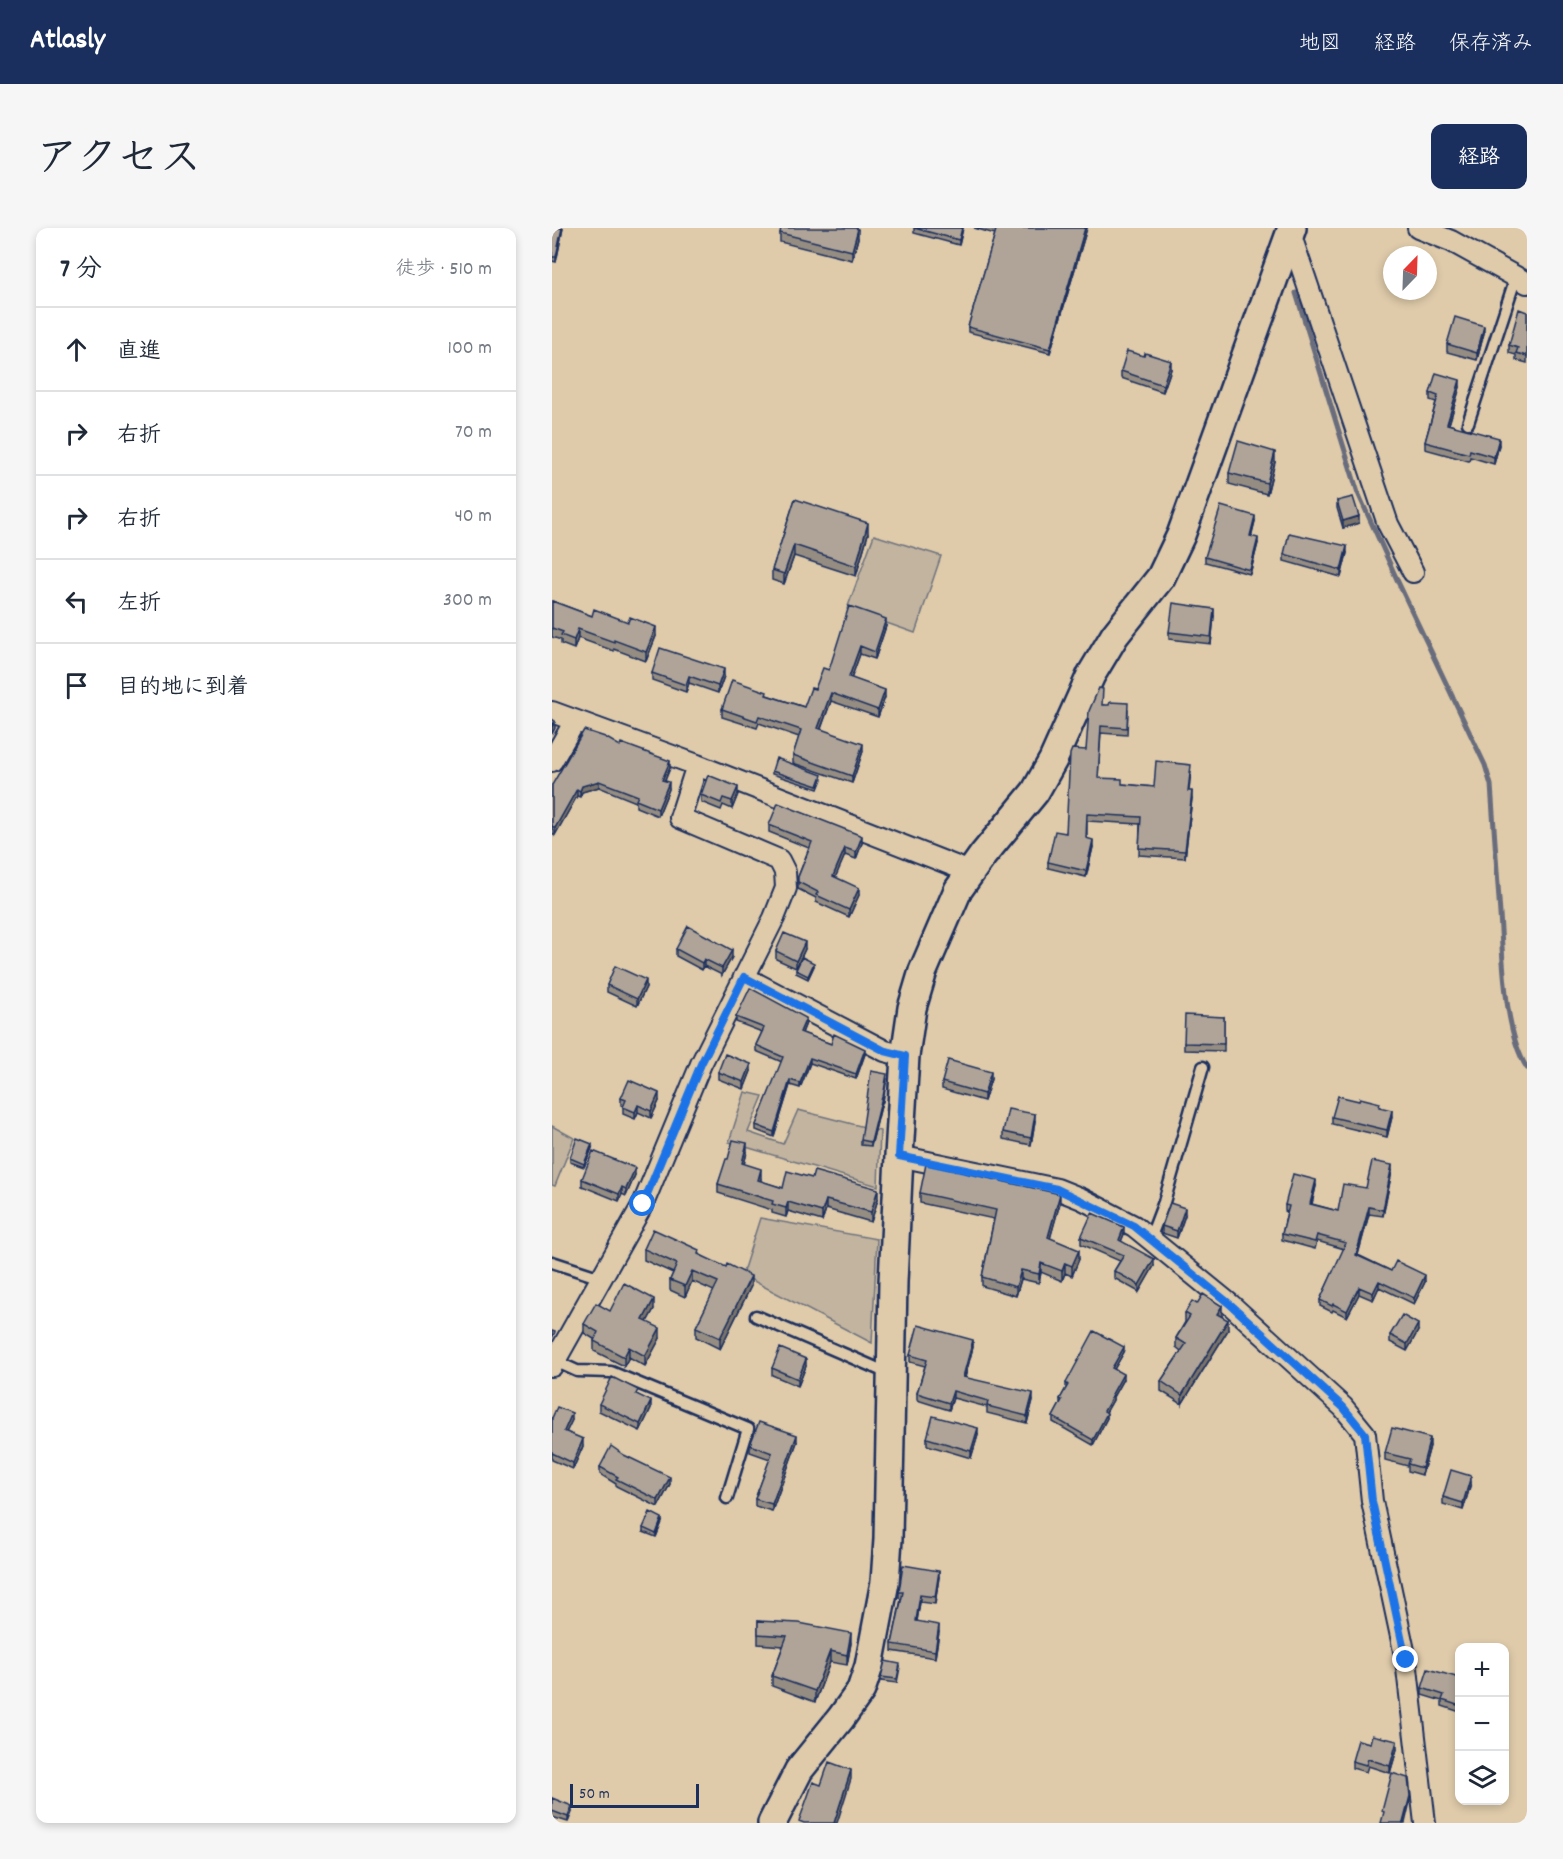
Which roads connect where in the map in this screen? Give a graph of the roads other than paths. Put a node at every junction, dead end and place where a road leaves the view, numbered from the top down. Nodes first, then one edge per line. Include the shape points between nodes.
1 (1418, 228) edge
2 (1291, 231) edge
3 (1522, 280) edge
4 (1468, 423) dead end
5 (1413, 573) dead end
6 (552, 712) edge
7 (575, 721) junction
8 (552, 761) edge
9 (697, 765) junction
10 (970, 872) junction
11 (744, 977) junction
12 (905, 1056) junction
13 (1203, 1067) dead end
14 (899, 1156) junction
15 (1150, 1239) junction
16 (552, 1262) edge
17 (601, 1278) junction
18 (756, 1316) dead end
19 (553, 1364) edge
20 (891, 1374) junction
21 (727, 1498) dead end
22 (772, 1823) edge
23 (1425, 1823) edge

1 - 3 street
2 - 5 street via 1384,515
2 - 10 street via 1181,536 1161,577 1115,635 1091,675 1035,792
3 - 4 lane
6 - 7 street
7 - 8 street
7 - 9 street
9 - 10 street
9 - 11 street via 680,818 779,860 784,872 786,888
10 - 12 street via 923,970
11 - 12 street via 885,1051
11 - 17 street via 701,1064 643,1204
12 - 14 street
13 - 15 lane
14 - 15 street via 1057,1189 1134,1226
14 - 20 street
15 - 23 street via 1231,1305 1335,1399 1365,1434 1372,1501 1406,1660
16 - 17 lane
17 - 19 street
18 - 20 lane
19 - 21 lane via 576,1371 611,1372 748,1429
20 - 22 street via 885,1582 868,1666 861,1690 799,1770

